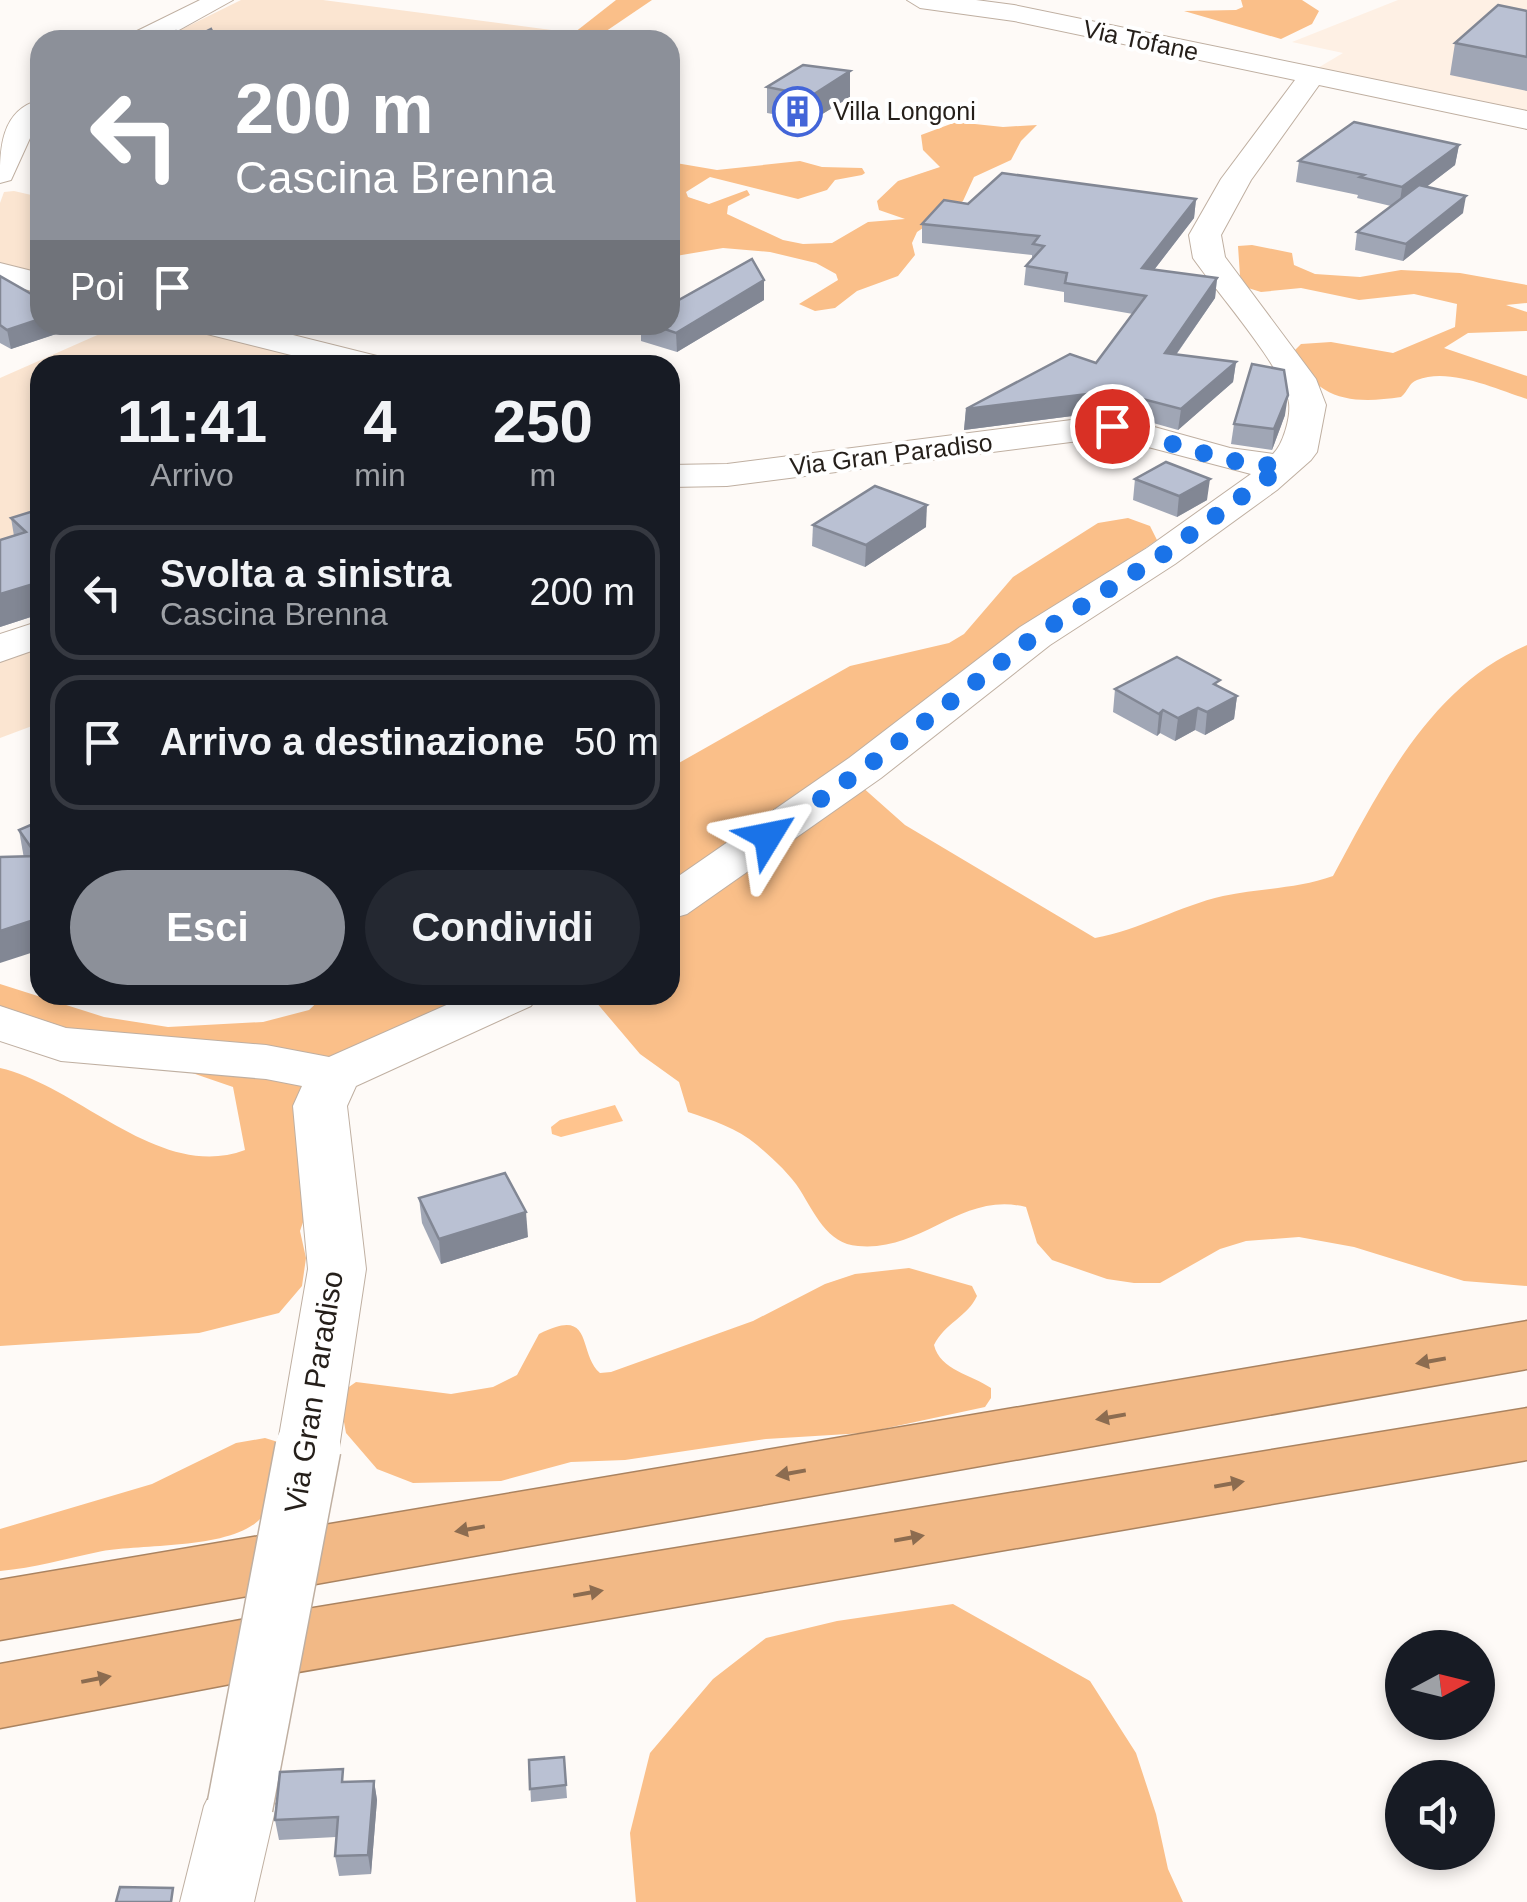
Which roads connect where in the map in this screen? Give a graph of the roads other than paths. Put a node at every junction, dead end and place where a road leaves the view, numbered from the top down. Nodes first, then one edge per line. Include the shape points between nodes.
1 (220, 0) edge
2 (920, 0) edge
3 (160, 30) edge
4 (1287, 40) dead end
5 (1243, 62) junction
6 (1312, 76) junction
7 (30, 119) edge
8 (1527, 120) edge
9 (0, 174) edge
10 (0, 273) edge
11 (30, 280) edge
12 (251, 335) edge
13 (332, 355) edge
14 (1282, 467) junction
15 (680, 476) edge
16 (30, 638) edge
17 (0, 649) edge
18 (680, 897) edge
19 (491, 1005) edge
20 (0, 1022) edge
21 (334, 1075) junction
22 (1527, 1344) edge
23 (1527, 1434) edge
24 (0, 1610) edge
25 (0, 1696) edge
26 (217, 1902) edge

1 - 3 street
2 - 5 street, Via Tofane
4 - 5 street
5 - 6 street, Via Tofane
6 - 8 street, Via Tofane
6 - 14 street via 1236,178 1205,235 1209,258 1298,379 1308,405 1298,452
7 - 9 street
10 - 11 street
12 - 13 street
14 - 15 street, Via Gran Paradiso via 1227,460 1112,426
14 - 18 street via 1161,556 1035,636 865,768
16 - 17 street
19 - 21 street
20 - 21 street via 61,1044 266,1062
21 - 26 street, Via Gran Paradiso, bridge via 320,1106 337,1269
22 -> 24 highway
25 -> 23 highway

